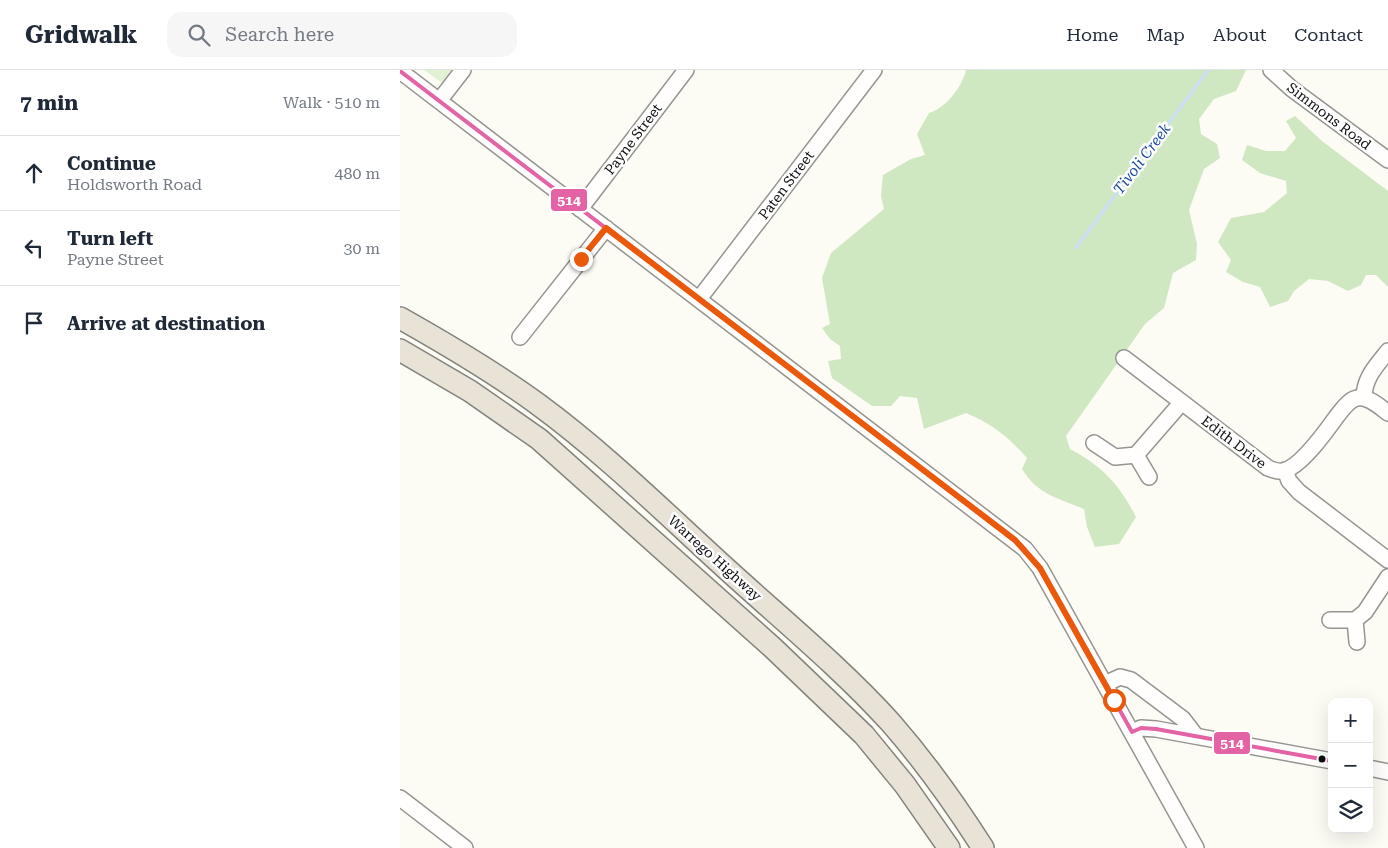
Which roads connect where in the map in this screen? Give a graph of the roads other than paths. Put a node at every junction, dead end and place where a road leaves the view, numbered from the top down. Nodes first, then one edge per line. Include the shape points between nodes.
1 (463, 70) edge
2 (686, 70) edge
3 (874, 70) edge
4 (1271, 70) edge
5 (400, 71) edge
6 (439, 101) junction
7 (1388, 160) edge
8 (580, 208) junction
9 (606, 228) junction
10 (699, 299) junction
11 (400, 318) edge
12 (520, 337) dead end
13 (400, 350) edge
14 (1388, 351) edge
15 (1124, 358) dead end
16 (1364, 398) junction
17 (1182, 402) junction
18 (1388, 413) edge
19 (1094, 444) dead end
20 (1136, 455) junction
21 (1285, 470) junction
22 (1150, 477) dead end
23 (1388, 560) edge
24 (1388, 577) edge
25 (1330, 620) dead end
26 (1355, 620) junction
27 (1357, 642) dead end
28 (1105, 684) junction
29 (1132, 732) junction
30 (1196, 736) junction
31 (1328, 760) edge
32 (1373, 769) edge
33 (1388, 772) edge
34 (400, 798) edge
35 (465, 848) edge
36 (949, 848) edge
37 (983, 848) edge
38 (1196, 848) edge

1 - 6 street
2 - 8 street, Payne Street
3 - 10 street, Paten Street
4 - 7 street, Simmons Road via 1292,90
5 - 6 street
6 - 8 street
8 - 9 street
9 - 10 street
9 - 12 street
10 - 28 street via 1025,549 1040,568
11 - 37 highway, Warrego Highway via 474,361 548,412 612,465 768,606 890,723 948,794
13 - 36 highway, Warrego Highway via 470,391 539,440 772,647 864,735 905,785
14 - 16 street via 1368,376
15 - 17 street, Edith Drive
16 - 18 street
16 - 21 street, Edith Drive via 1354,399 1346,405 1319,440
17 - 20 street
17 - 21 street, Edith Drive via 1268,468
19 - 20 street via 1115,457
20 - 22 street
21 - 23 street via 1289,481 1299,492
24 - 26 street
25 - 26 street
26 - 27 street
28 - 29 street
28 - 30 street via 1120,678 1131,680 1183,720
29 - 30 street via 1148,728
29 - 38 street
30 - 31 street
32 - 33 street
34 - 35 street

